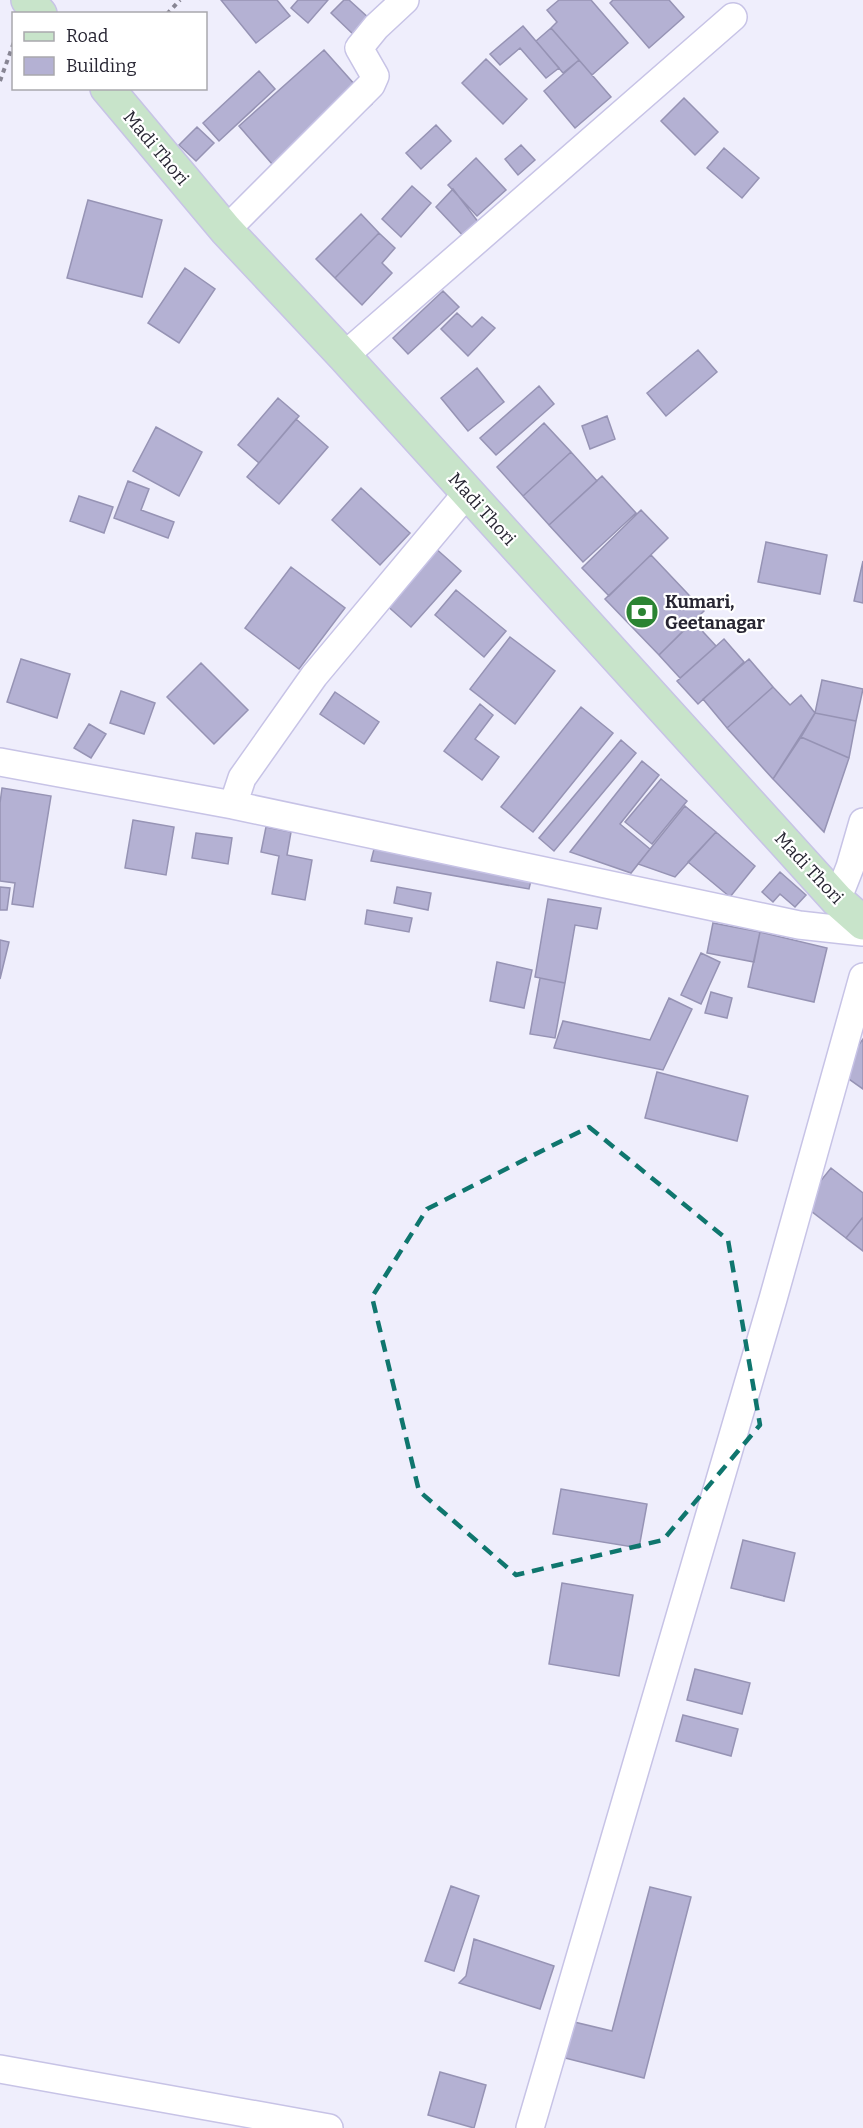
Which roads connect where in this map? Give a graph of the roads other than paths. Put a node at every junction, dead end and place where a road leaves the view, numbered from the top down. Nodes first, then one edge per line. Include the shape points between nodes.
1 (28, 0) edge
2 (405, 0) edge
3 (38, 12) edge
4 (733, 17) dead end
5 (108, 90) edge
6 (226, 231) junction
7 (344, 356) junction
8 (467, 493) junction
9 (0, 762) edge
10 (232, 805) junction
11 (863, 822) edge
12 (837, 900) junction
13 (863, 923) edge
14 (863, 932) edge
15 (863, 977) edge
16 (0, 2069) edge
17 (329, 2128) edge
18 (530, 2128) edge

1 - 3 main road
2 - 6 street via 359,48 375,76 371,85
4 - 7 street
5 - 6 main road, Madi Thori
6 - 7 main road, Madi Thori
7 - 8 main road, Madi Thori
8 - 10 street via 314,676 242,778
8 - 12 main road, Madi Thori
9 - 10 street
10 - 14 street via 799,925
11 - 12 street
12 - 13 main road, Madi Thori
15 - 18 street via 773,1299
16 - 17 street

